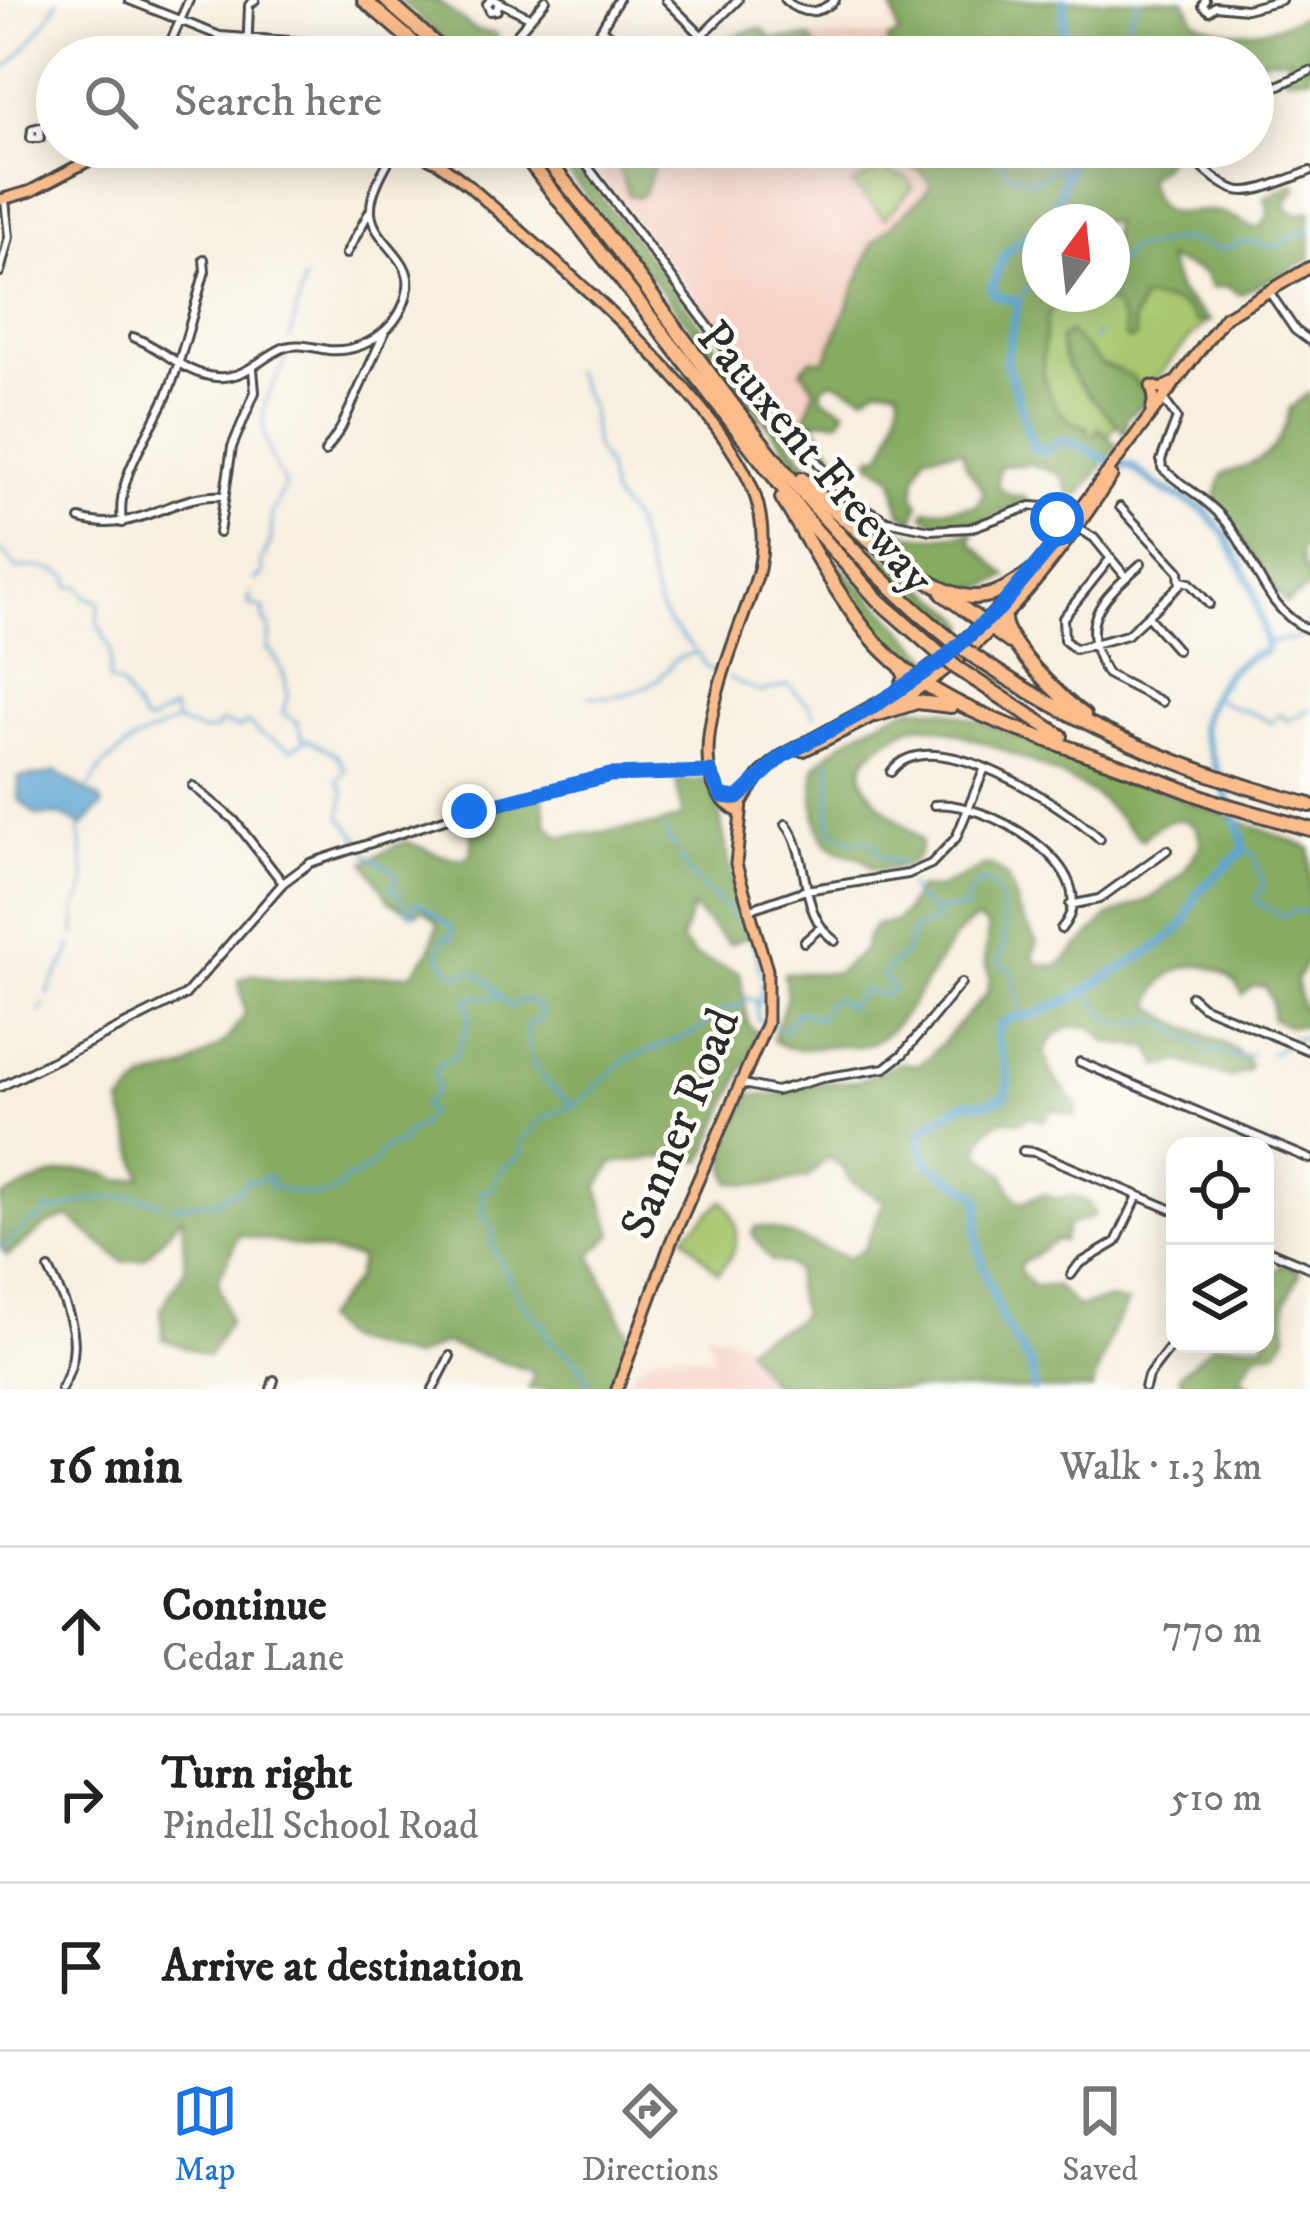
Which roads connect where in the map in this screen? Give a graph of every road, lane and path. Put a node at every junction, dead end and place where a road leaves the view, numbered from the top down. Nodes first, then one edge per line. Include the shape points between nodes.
1 (126, 0) edge
2 (189, 0) edge
3 (364, 0) edge
4 (386, 0) edge
5 (545, 0) edge
6 (618, 0) edge
7 (666, 0) edge
8 (785, 0) edge
9 (836, 0) edge
10 (1281, 0) edge
11 (495, 1) edge
12 (735, 1) edge
13 (249, 2) edge
14 (1211, 2) edge
15 (1254, 4) edge
16 (531, 18) junction
17 (180, 22) junction
18 (601, 28) junction
19 (174, 36) edge
20 (220, 36) edge
21 (248, 36) edge
22 (406, 36) edge
23 (426, 36) edge
24 (520, 36) edge
25 (597, 36) edge
26 (612, 36) edge
27 (702, 36) joint
28 (1310, 70) edge
29 (1274, 87) edge
30 (74, 168) edge
31 (390, 168) edge
32 (442, 168) edge
33 (534, 168) edge
34 (553, 168) edge
35 (589, 168) edge
36 (1202, 168) edge
37 (1310, 171) edge
38 (2, 200) edge
39 (370, 209) junction
40 (346, 254) dead end
41 (204, 259) dead end
42 (1310, 267) edge
43 (0, 272) edge
44 (1268, 290) junction
45 (385, 332) junction
46 (134, 337) dead end
47 (688, 340) junction
48 (1310, 341) edge
49 (178, 363) junction
50 (253, 369) junction
51 (1178, 379) junction
52 (1164, 400) junction
53 (722, 407) junction
54 (1147, 422) junction
55 (325, 452) dead end
56 (1110, 473) junction
57 (224, 496) junction
58 (1120, 506) dead end
59 (1082, 507) junction
60 (1052, 512) junction
61 (80, 519) dead end
62 (122, 523) junction
63 (1074, 527) junction
64 (219, 533) dead end
65 (1057, 540) junction
66 (1110, 560) junction
67 (1141, 564) dead end
68 (909, 568) junction
69 (1031, 573) junction
70 (1126, 577) junction
71 (1181, 581) junction
72 (1209, 604) dead end
73 (1004, 617) junction
74 (1149, 618) junction
75 (989, 626) junction
76 (1310, 630) edge
77 (1096, 645) junction
78 (1022, 649) junction
79 (1178, 650) dead end
80 (899, 664) junction
81 (922, 681) junction
82 (900, 690) junction
83 (1162, 702) dead end
84 (876, 715) junction
85 (992, 717) junction
86 (1164, 759) junction
87 (984, 770) junction
88 (710, 772) junction
89 (891, 772) dead end
90 (1137, 772) junction
91 (194, 786) dead end
92 (747, 792) junction
93 (724, 797) junction
94 (934, 805) dead end
95 (1310, 806) edge
96 (968, 810) junction
97 (741, 813) junction
98 (787, 824) dead end
99 (1310, 829) edge
100 (1100, 838) dead end
101 (1167, 850) dead end
102 (283, 884) junction
103 (806, 890) junction
104 (1070, 905) junction
105 (748, 910) junction
106 (821, 927) junction
107 (1060, 928) dead end
108 (835, 941) dead end
109 (804, 942) dead end
110 (962, 983) dead end
111 (1191, 996) dead end
112 (1310, 1051) edge
113 (1080, 1062) dead end
114 (743, 1084) junction
115 (0, 1087) edge
116 (1022, 1151) dead end
117 (1310, 1159) edge
118 (1138, 1196) junction
119 (1166, 1207) edge
120 (1274, 1253) edge
121 (1310, 1268) edge
122 (49, 1270) dead end
123 (1071, 1275) dead end
124 (1166, 1353) edge
125 (450, 1356) dead end
126 (1145, 1388) edge
127 (61, 1389) edge
128 (434, 1389) edge
129 (617, 1389) edge

1 - 17 street
2 - 17 street
3 - 22 highway
4 - 23 highway
5 - 16 street
6 - 18 street
7 - 27 street
8 - 9 street via 808,12
10 - 15 street
11 - 16 street
12 - 27 street
13 - 21 street
14 - 15 street
16 - 24 street
17 - 19 street
17 - 20 street
18 - 25 street
18 - 26 street
28 - 29 street
30 - 38 main road
31 - 39 street
32 - 88 main road via 637,339 749,476 761,554 715,701
33 - 53 highway, Patuxent Freeway
34 - 47 highway, Patuxent Freeway
35 - 60 street via 847,498 887,521 930,530 970,528 1034,506
36 - 37 street via 1241,194
38 - 43 street via 9,237
39 - 40 street
39 - 45 street via 409,281
41 - 49 street
42 - 44 main road
44 - 48 street
44 - 51 main road via 1225,317
45 - 50 street via 350,349 288,346
45 - 55 street
46 - 49 street
47 - 68 highway via 808,484
47 - 86 highway, Patuxent Freeway, bridge via 845,542 901,598 972,656 1061,711
49 - 50 street via 217,377
49 - 62 street via 135,458
50 - 57 street via 254,398 232,447
51 - 52 main road
51 - 54 main road via 1151,386
52 - 54 main road
52 - 76 street via 1178,418 1163,470 1219,514 1279,608
53 - 80 highway via 869,633
53 - 90 highway, Patuxent Freeway, bridge via 855,576 940,655 1052,731
54 - 56 main road
56 - 59 main road
56 - 63 main road
57 - 62 street
57 - 64 street
58 - 71 street
59 - 60 main road
59 - 63 main road
60 - 63 street
60 - 65 main road
61 - 62 street
63 - 65 main road
63 - 66 street
63 - 73 main road
63 - 75 main road
65 - 69 main road
66 - 70 street
66 - 77 street via 1062,622 1072,647
67 - 70 street
68 - 69 highway via 974,597
68 - 75 highway
69 - 75 main road
70 - 77 street via 1094,615
71 - 72 street
71 - 74 street
73 - 75 main road
73 - 78 highway
74 - 77 street
74 - 79 street
75 - 78 highway
75 - 81 main road
77 - 83 street via 1112,678
78 - 86 highway via 1077,711
80 - 81 highway
80 - 82 highway via 906,677
81 - 82 main road
81 - 84 main road
81 - 85 highway
82 - 92 main road via 781,757
84 - 85 highway via 928,701
84 - 97 main road via 782,763
85 - 90 highway
86 - 95 highway, Patuxent Freeway
87 - 89 street via 929,754
87 - 96 street
87 - 100 street via 1050,799
88 - 93 main road
88 - 102 street via 621,773 519,796 318,860
90 - 99 highway, Patuxent Freeway
91 - 102 street via 234,820
92 - 93 main road
92 - 97 main road, Sanner Road
93 - 97 main road
94 - 96 street
96 - 103 street via 952,845 924,868
96 - 104 street via 1044,846 1064,875
97 - 105 main road, Sanner Road via 736,864
98 - 103 street
101 - 104 street via 1105,896
102 - 115 street via 184,995
103 - 105 street
103 - 106 street
104 - 107 street
105 - 114 main road, Sanner Road via 767,970 766,1023
106 - 108 street
106 - 109 street
110 - 114 street via 885,1068 782,1090
111 - 112 street
113 - 117 street
114 - 129 main road, Sanner Road via 705,1167 707,1191 689,1202
116 - 118 street
118 - 119 street
118 - 123 street via 1116,1242
120 - 121 street
122 - 127 street via 76,1338
124 - 126 street
125 - 128 street

